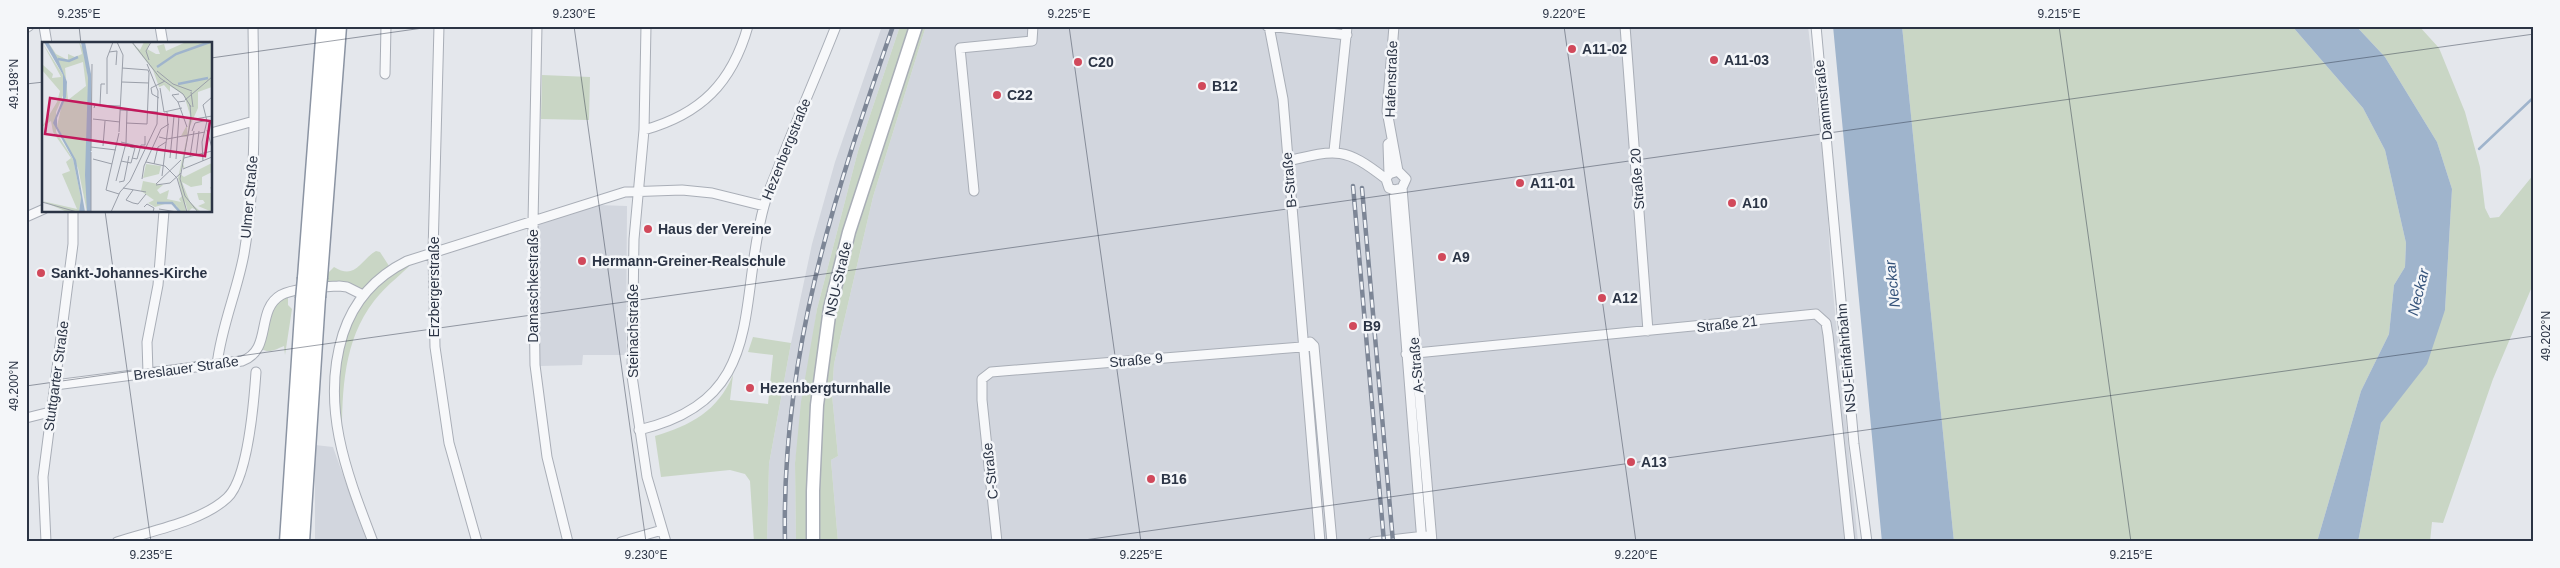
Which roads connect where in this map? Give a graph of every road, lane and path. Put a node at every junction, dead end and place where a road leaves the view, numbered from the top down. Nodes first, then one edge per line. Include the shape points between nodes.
1 (44, 26) edge
2 (160, 26) edge
3 (252, 26) edge
4 (320, 26) edge
5 (325, 26) edge
6 (338, 26) edge
7 (386, 26) edge
8 (439, 26) edge
9 (537, 26) edge
10 (646, 26) edge
11 (748, 26) edge
12 (836, 26) edge
13 (916, 26) edge
14 (1033, 26) edge
15 (1268, 26) edge
16 (1394, 26) edge
17 (1625, 26) edge
18 (1816, 26) edge
19 (1347, 31) edge
20 (47, 42) edge
21 (163, 42) edge
22 (322, 62) junction
23 (385, 74) dead end
24 (254, 121) junction
25 (644, 130) junction
26 (212, 133) edge
27 (1391, 137) joint
28 (1334, 151) junction
29 (1288, 161) junction
30 (1831, 173) joint
31 (1391, 175) junction
32 (1398, 189) junction
33 (637, 191) junction
34 (974, 191) dead end
35 (764, 206) junction
36 (42, 210) edge
37 (73, 212) edge
38 (164, 212) edge
39 (26, 217) edge
40 (533, 222) junction
41 (433, 252) junction
42 (313, 278) junction
43 (363, 295) junction
44 (311, 298) junction
45 (1648, 332) junction
46 (1302, 335) junction
47 (1314, 346) junction
48 (1303, 347) junction
49 (1411, 353) junction
50 (217, 365) junction
51 (256, 372) dead end
52 (148, 374) junction
53 (55, 384) junction
54 (982, 400) joint
55 (50, 412) junction
56 (26, 418) edge
57 (639, 430) junction
58 (662, 530) junction
59 (1422, 539) edge
60 (1432, 539) edge
61 (46, 542) edge
62 (116, 542) edge
63 (288, 542) edge
64 (302, 542) edge
65 (373, 542) edge
66 (478, 542) edge
67 (568, 542) edge
68 (621, 542) edge
69 (666, 542) edge
70 (813, 542) edge
71 (997, 542) edge
72 (1320, 542) edge
73 (1332, 542) edge
74 (1373, 542) edge
75 (1850, 542) edge
76 (1867, 542) edge

1 - 20 street
2 - 21 street
3 - 24 street, Ulmer Straße
4 - 22 highway
5 - 22 highway
6 - 42 highway
7 - 23 street
8 - 41 street, Erzbergerstraße
9 - 40 street, Damaschkestraße
10 - 25 street, Steinachstraße
11 - 25 street via 730,71 712,94 675,119
12 - 35 street, Hezenbergstraße
13 - 70 main road, NSU-Straße via 875,148 830,308 817,405
14 - 34 street via 1032,41 960,48
15 - 19 street
15 - 29 street, B-Straße via 1283,99
16 - 27 street, Hafenstraße via 1388,111
17 - 45 street, Straße 20
18 - 30 street, Dammstraße
19 - 28 street
22 - 42 highway
24 - 26 street
24 - 50 street, Ulmer Straße via 252,186 245,247
25 - 33 street, Steinachstraße
27 - 31 street, A-Straße via 1388,144
28 - 29 street
28 - 31 street
29 - 46 street, B-Straße
30 - 76 street, NSU-Einfahrbahn via 1854,444
31 - 32 street via 1387,184
31 - 32 street, A-Straße via 1406,179
32 - 49 street, A-Straße
33 - 35 street via 712,193
33 - 40 street via 624,192
33 - 57 street, Steinachstraße via 631,339
35 - 57 street, Hezenbergstraße via 743,337 732,366 718,386 692,410 670,421
36 - 39 street
37 - 53 street, Stuttgarter Straße via 73,244
38 - 52 street via 158,285 147,342
40 - 41 street
40 - 67 street, Damaschkestraße via 532,323 539,409
41 - 43 street via 391,269
41 - 66 street, Erzbergerstraße via 439,390 448,443
42 - 44 highway, bridge
43 - 50 street, Breslauer Straße via 339,286 283,294 269,306 261,342 254,354 242,361
43 - 65 street via 346,326 337,352 333,390 342,455
44 - 63 highway
44 - 64 highway
45 - 49 street, Straße 21
45 - 75 street, Straße 21 via 1816,314 1826,323
46 - 47 street
46 - 48 street, B-Straße
47 - 48 street, Straße 9
47 - 73 street
48 - 54 street, Straße 9 via 991,372 982,379
48 - 72 street, B-Straße
49 - 59 street, A-Straße
49 - 60 street, A-Straße
50 - 52 street, Breslauer Straße
51 - 62 street via 245,453 228,498 192,518
52 - 53 street, Breslauer Straße
53 - 55 street, Stuttgarter Straße
54 - 71 street, C-Straße
55 - 56 street
55 - 61 street, Stuttgarter Straße via 43,477
57 - 58 street, Steinachstraße via 647,477
58 - 68 street
58 - 69 street, Steinachstraße
59 - 60 street
59 - 74 street

